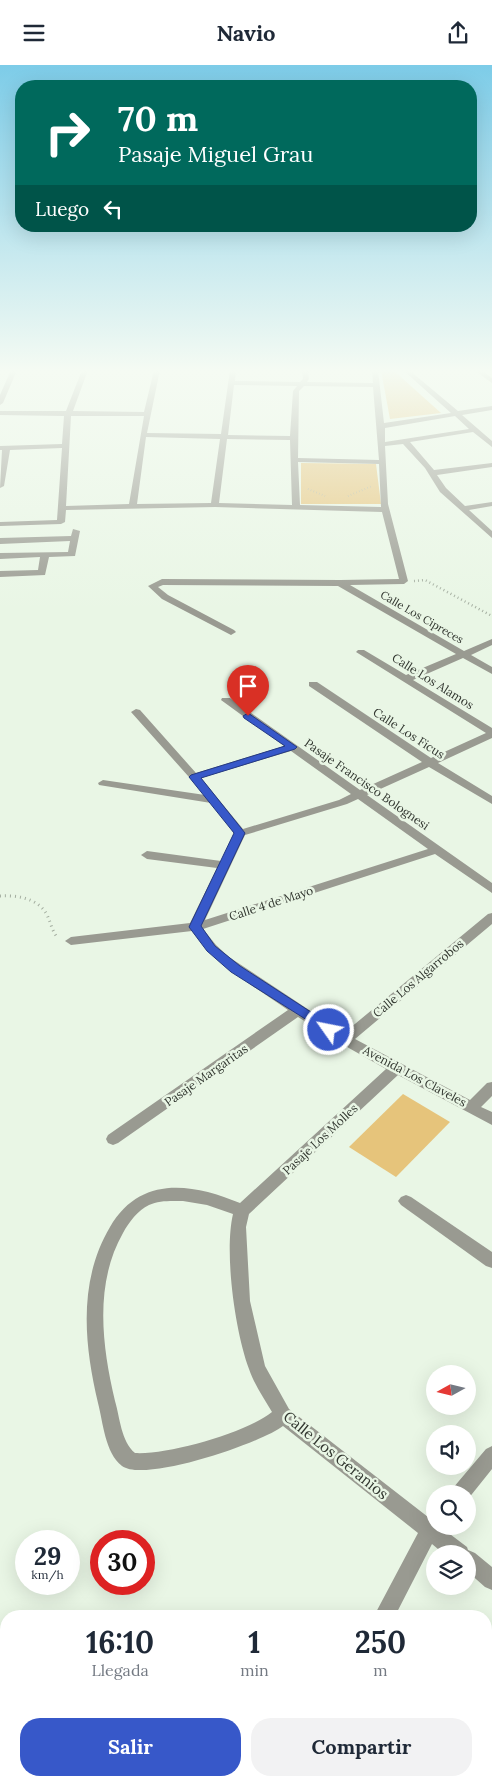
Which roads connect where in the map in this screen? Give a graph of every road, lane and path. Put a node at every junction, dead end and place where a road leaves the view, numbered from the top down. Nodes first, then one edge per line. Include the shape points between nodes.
1 (3, 450) edge
2 (66, 450) edge
3 (141, 450) edge
4 (224, 450) edge
5 (294, 450) edge
6 (381, 450) edge
7 (414, 450) edge
8 (294, 460) junction
9 (382, 462) junction
10 (492, 465) edge
11 (432, 473) junction
12 (372, 479) dead end
13 (373, 485) junction
14 (0, 486) edge
15 (306, 489) dead end
16 (374, 494) dead end
17 (307, 496) dead end
18 (346, 497) dead end
19 (492, 504) edge
20 (215, 505) junction
21 (133, 507) junction
22 (296, 507) junction
23 (62, 508) junction
24 (464, 508) junction
25 (386, 510) junction
26 (0, 524) edge
27 (492, 535) edge
28 (0, 541) edge
29 (45, 555) junction
30 (0, 556) edge
31 (0, 574) edge
32 (404, 581) junction
33 (340, 583) junction
34 (492, 616) edge
35 (231, 632) dead end
36 (492, 642) edge
37 (361, 652) dead end
38 (464, 655) junction
39 (492, 671) edge
40 (406, 679) junction
41 (313, 684) dead end
42 (226, 700) dead end
43 (136, 712) dead end
44 (492, 733) edge
45 (292, 747) junction
46 (431, 763) junction
47 (194, 777) junction
48 (103, 783) dead end
49 (361, 795) junction
50 (215, 800) junction
51 (492, 801) edge
52 (240, 833) junction
53 (437, 850) junction
54 (147, 855) dead end
55 (224, 865) junction
56 (492, 889) edge
57 (0, 896) edge
58 (492, 917) edge
59 (195, 927) junction
60 (51, 931) dead end
61 (71, 941) dead end
62 (298, 1010) junction
63 (345, 1040) junction
64 (398, 1067) junction
65 (492, 1087) edge
66 (472, 1107) junction
67 (492, 1119) edge
68 (113, 1139) dead end
69 (406, 1201) dead end
70 (242, 1211) junction
71 (492, 1261) edge
72 (282, 1415) junction
73 (492, 1455) edge
74 (467, 1485) edge
75 (426, 1522) edge
76 (427, 1535) edge
77 (441, 1535) edge
78 (451, 1545) edge
79 (476, 1567) edge
80 (492, 1580) edge
81 (387, 1610) edge

1 - 14 street
2 - 23 street
3 - 21 street
4 - 20 street
5 - 8 street
6 - 9 street
7 - 11 street
8 - 9 street
8 - 22 street
9 - 25 street
10 - 11 street
11 - 24 street via 443,490
12 - 13 path
13 - 16 path
13 - 18 path
15 - 17 path
19 - 24 street
20 - 21 street
20 - 22 street
21 - 23 street
22 - 25 street
23 - 26 street via 60,521
24 - 27 street
25 - 32 street
28 - 29 street via 75,535 72,554
29 - 30 street
29 - 31 street via 42,573
32 - 33 street
32 - 34 path via 425,580
33 - 35 street via 162,582 152,586 165,597
33 - 38 street, Calle Los Cipreces
36 - 38 street
37 - 40 street, Calle Los Alamos
38 - 39 street, Calle Los Cipreces
38 - 40 street
40 - 44 street, Calle Los Alamos
41 - 46 street, Calle Los Ficus
42 - 45 street, Pasaje Francisco Bolognesi
43 - 47 street
44 - 46 street
45 - 47 street
45 - 49 street, Pasaje Francisco Bolognesi
46 - 49 street
46 - 51 street, Calle Los Ficus
47 - 50 street
48 - 50 street
49 - 52 street
49 - 53 street, Pasaje Francisco Bolognesi
50 - 52 street
52 - 55 street
53 - 56 street, Pasaje Francisco Bolognesi
53 - 59 street, Calle 4 de Mayo
54 - 55 street
55 - 59 street
57 - 60 path via 32,901 44,910
58 - 63 street, Calle Los Algarrobos
59 - 61 street, Calle 4 de Mayo
59 - 62 street, Avenida Los Claveles via 224,960
62 - 63 street, Avenida Los Claveles
62 - 68 street, Pasaje Margaritas
63 - 64 street, Avenida Los Claveles
64 - 66 street, Avenida Los Claveles
64 - 70 street, Pasaje Los Molles
65 - 66 street
66 - 67 street, Avenida Los Claveles
69 - 71 street
70 - 72 street, Calle Los Geranios via 238,1227 239,1267 248,1335 257,1368
70 - 72 street via 217,1200 167,1195 145,1200 128,1211 110,1237 99,1270 95,1323 100,1376 116,1437 123,1454 132,1461 143,1463 245,1437 264,1429
72 - 75 street, Calle Los Geranios
73 - 74 street
76 - 81 street
77 - 78 street, Calle Los Geranios
79 - 80 street

